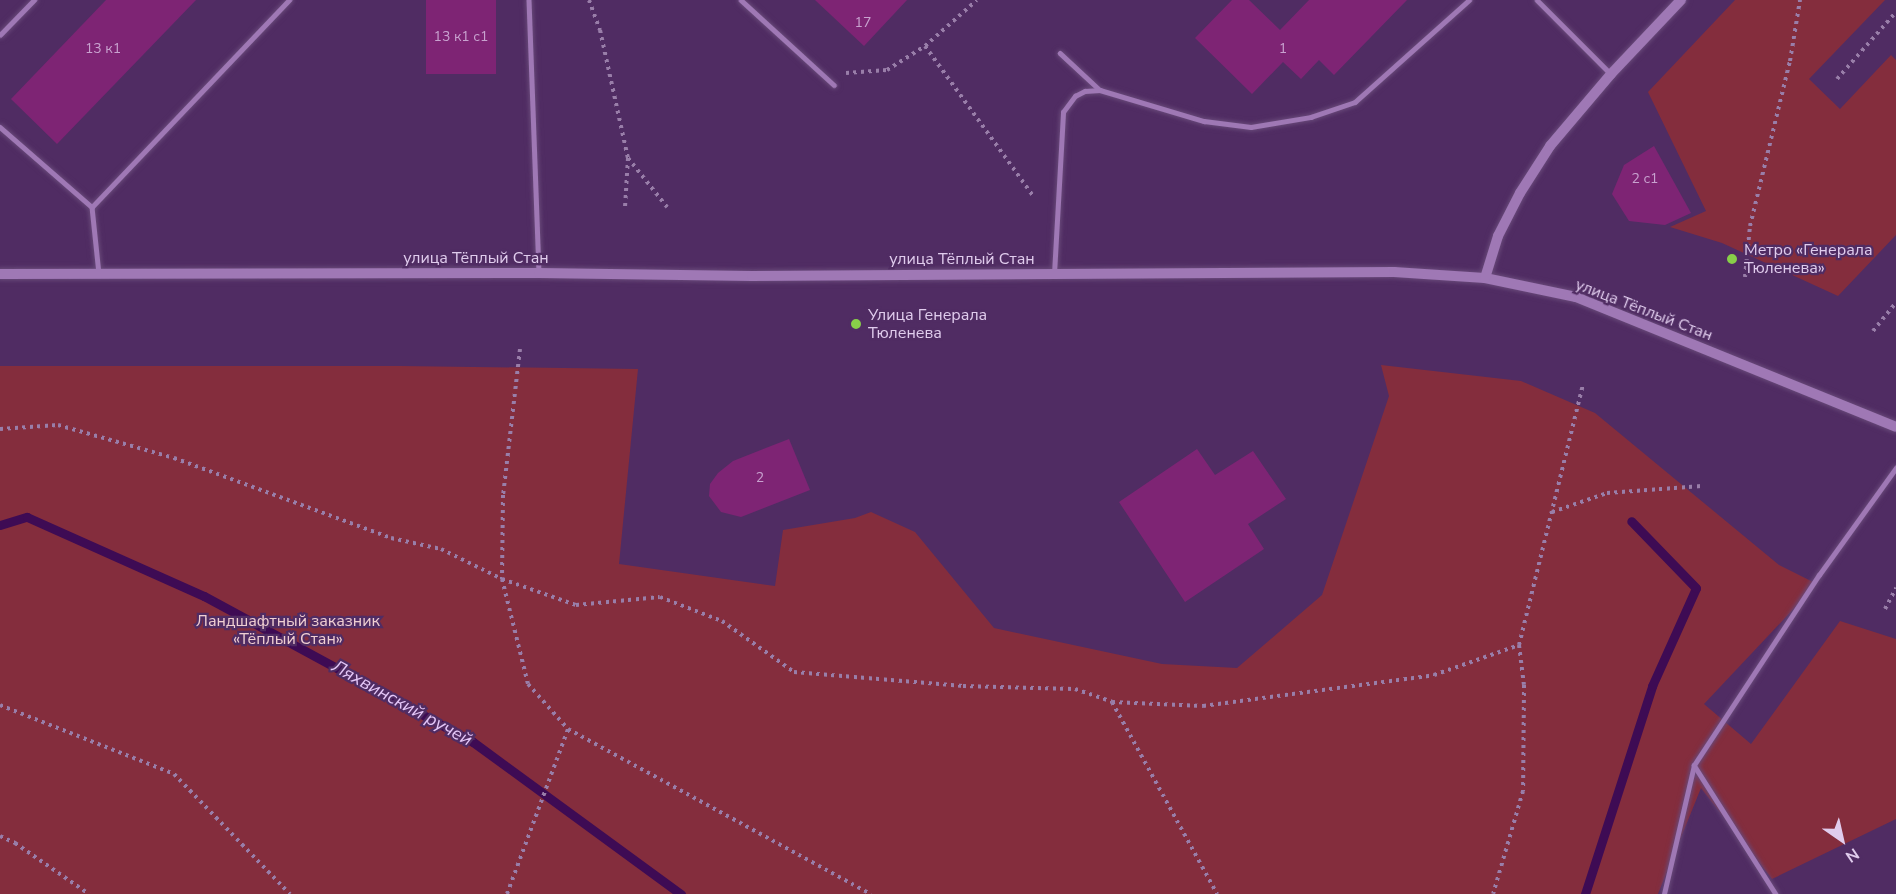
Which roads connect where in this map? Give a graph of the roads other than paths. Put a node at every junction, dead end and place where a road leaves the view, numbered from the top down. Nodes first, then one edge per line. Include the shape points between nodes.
1 (34, 0) edge
2 (289, 0) edge
3 (529, 0) edge
4 (741, 0) edge
5 (1469, 0) edge
6 (1537, 0) edge
7 (1681, 0) edge
8 (0, 35) edge
9 (1060, 53) dead end
10 (1611, 74) junction
11 (834, 85) dead end
12 (1100, 90) junction
13 (0, 127) edge
14 (92, 207) junction
15 (539, 273) junction
16 (0, 274) edge
17 (99, 274) junction
18 (1054, 274) junction
19 (1485, 278) junction
20 (1896, 427) edge
21 (1896, 468) edge
22 (1694, 765) junction
23 (1664, 894) edge
24 (1776, 894) edge

1 - 8 lane
2 - 14 lane
3 - 15 lane
4 - 11 lane
5 - 12 lane via 1355,102 1311,117 1251,127 1216,123
6 - 10 lane
7 - 10 street
9 - 12 lane
10 - 19 street via 1550,146 1520,193 1498,236
12 - 18 lane via 1075,96 1064,112
13 - 14 lane
14 - 17 lane
15 - 17 street, улица Тёплый Стан
15 - 18 street, улица Тёплый Стан
16 - 17 street, улица Тёплый Стан
18 - 19 street, улица Тёплый Стан via 1394,272
19 - 20 street, улица Тёплый Стан via 1575,297
21 - 22 lane via 1819,575
22 - 23 lane
22 - 24 lane

